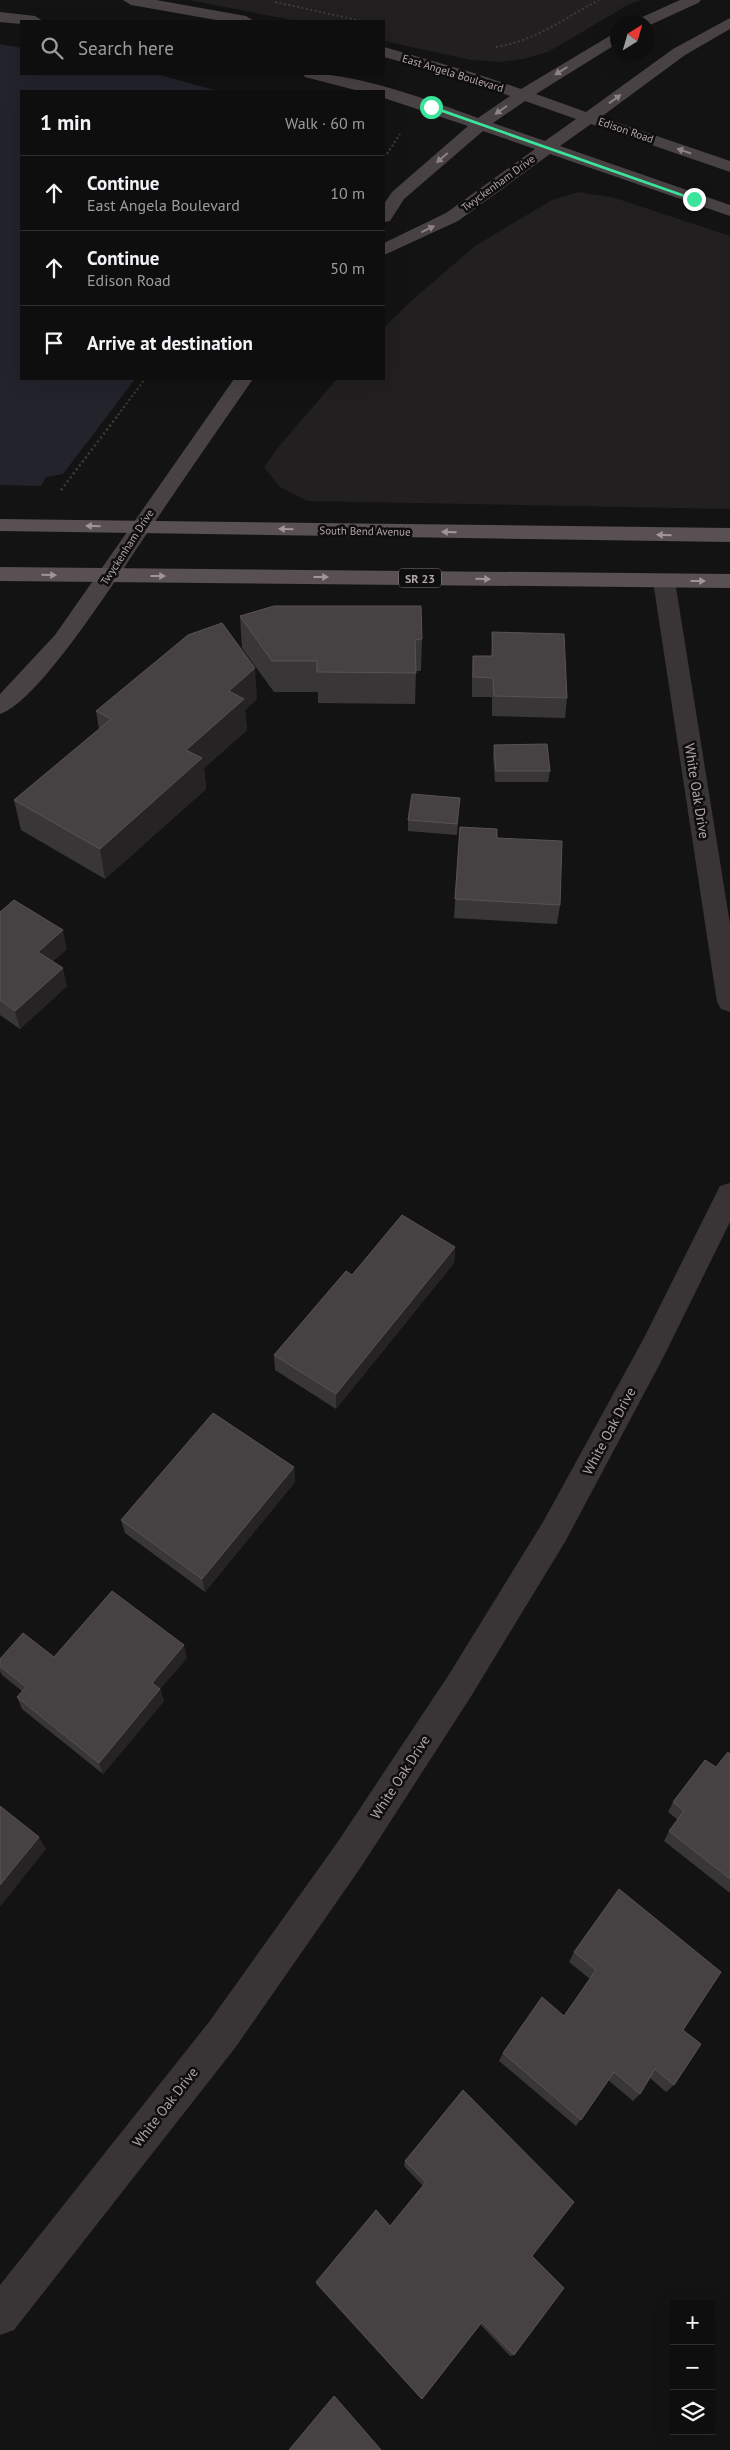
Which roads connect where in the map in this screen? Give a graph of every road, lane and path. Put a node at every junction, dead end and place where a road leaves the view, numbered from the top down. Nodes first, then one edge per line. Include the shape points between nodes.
1 (131, 0) edge
2 (599, 0) edge
3 (693, 0) edge
4 (272, 2) dead end
5 (0, 17) edge
6 (655, 17) edge
7 (26, 20) edge
8 (241, 20) edge
9 (357, 20) edge
10 (730, 24) edge
11 (610, 41) edge
12 (492, 47) dead end
13 (385, 52) edge
14 (315, 75) edge
15 (372, 90) edge
16 (385, 93) edge
17 (522, 95) junction
18 (589, 118) junction
19 (479, 125) junction
20 (401, 133) dead end
21 (547, 148) junction
22 (385, 157) edge
23 (730, 167) edge
24 (730, 211) edge
25 (385, 216) edge
26 (385, 250) edge
27 (145, 380) edge
28 (242, 380) edge
29 (62, 496) dead end
30 (0, 525) edge
31 (142, 528) junction
32 (730, 536) edge
33 (0, 574) edge
34 (109, 576) junction
35 (664, 581) junction
36 (730, 581) edge
37 (0, 706) edge
38 (730, 1002) edge
39 (730, 1194) edge
40 (0, 2316) edge

1 - 8 street
2 - 12 path via 539,34
3 - 6 street
4 - 9 path
5 - 7 street
18 -> 10 street, Twyckenham Drive via 679,52
11 -> 17 street
13 - 17 street, East Angela Boulevard
14 - 15 street
16 - 19 street
17 - 18 street, Edison Road
17 -> 19 street
18 - 21 street, Twyckenham Drive
23 -> 18 street, Edison Road
19 - 21 street
19 -> 25 street via 398,196
20 - 22 path
21 - 24 street
26 -> 21 street, Twyckenham Drive via 452,217
27 - 29 path via 61,489
28 - 31 street, Twyckenham Drive
31 -> 30 main road, South Bend Avenue
32 -> 31 main road, South Bend Avenue
31 - 34 street, Twyckenham Drive
33 -> 34 main road, SR 23
34 -> 35 main road, SR 23
34 - 37 street, Twyckenham Drive via 63,640
35 -> 36 main road, SR 23
35 - 38 street, White Oak Drive
39 - 40 street, White Oak Drive via 654,1347 559,1524 460,1688 349,1855 222,2035

